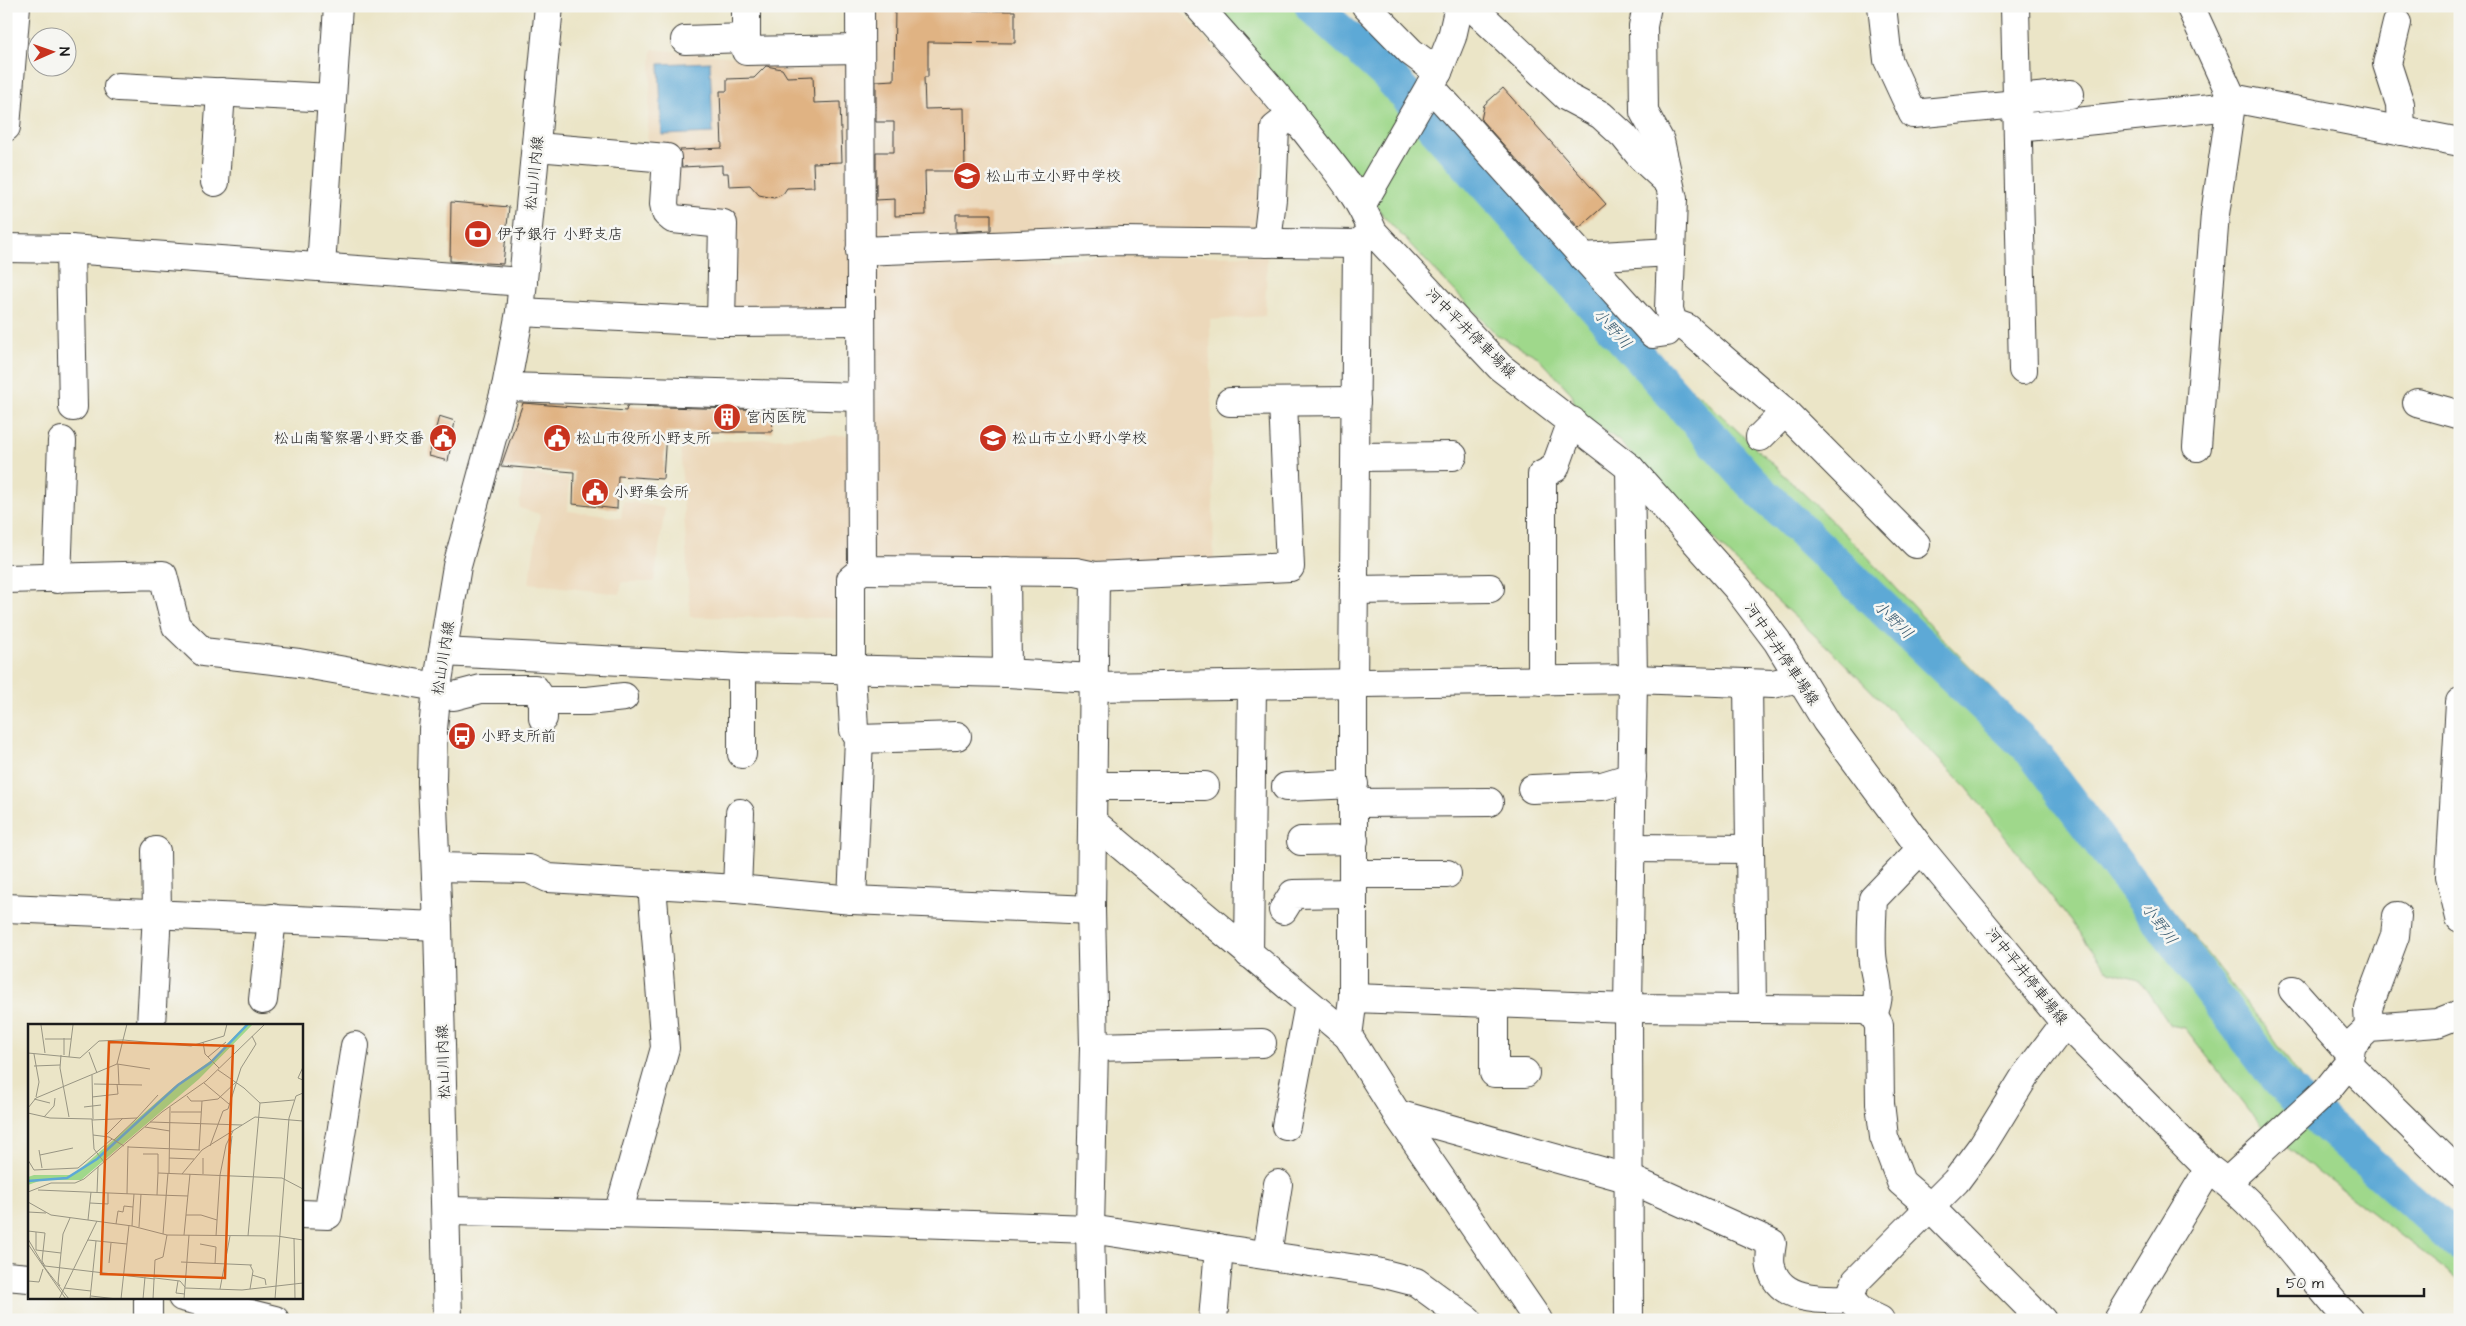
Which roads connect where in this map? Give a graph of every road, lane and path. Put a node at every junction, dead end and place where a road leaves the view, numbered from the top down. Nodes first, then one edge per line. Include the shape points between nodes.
1 (16, 6) edge
2 (338, 6) edge
3 (549, 6) edge
4 (746, 6) edge
5 (860, 6) edge
6 (1198, 6) edge
7 (1366, 6) edge
8 (1459, 6) edge
9 (1471, 6) edge
10 (1646, 6) edge
11 (1882, 6) edge
12 (2015, 6) edge
13 (2190, 6) edge
14 (2397, 23) dead end
15 (746, 38) junction
16 (685, 40) dead end
17 (860, 49) junction
18 (1431, 83) junction
19 (118, 87) dead end
20 (221, 92) junction
21 (2070, 94) dead end
22 (332, 98) junction
23 (2231, 102) junction
24 (2018, 110) junction
25 (1292, 114) junction
26 (6, 127) edge
27 (2401, 131) junction
28 (2460, 142) edge
29 (537, 147) junction
30 (215, 182) dead end
31 (1669, 183) junction
32 (1364, 202) junction
33 (1365, 238) junction
34 (1268, 243) junction
35 (6, 248) edge
36 (70, 249) junction
37 (860, 252) junction
38 (1671, 252) junction
39 (1583, 257) junction
40 (321, 267) junction
41 (523, 282) junction
42 (520, 312) junction
43 (861, 321) junction
44 (721, 322) junction
45 (1672, 323) junction
46 (2023, 370) dead end
47 (506, 387) junction
48 (860, 397) junction
49 (1356, 401) junction
50 (1230, 402) dead end
51 (1283, 402) junction
52 (2416, 403) dead end
53 (72, 407) dead end
54 (1786, 412) junction
55 (2460, 415) edge
56 (1572, 421) junction
57 (1760, 437) dead end
58 (62, 441) dead end
59 (2197, 447) dead end
60 (1453, 456) dead end
61 (1356, 457) junction
62 (1630, 468) junction
63 (1916, 544) dead end
64 (862, 570) junction
65 (1006, 571) junction
66 (1095, 576) junction
67 (6, 579) edge
68 (57, 580) junction
69 (1490, 588) dead end
70 (1354, 590) junction
71 (443, 652) junction
72 (742, 667) junction
73 (851, 670) junction
74 (1007, 673) junction
75 (1799, 678) junction
76 (1633, 679) junction
77 (1542, 681) junction
78 (1093, 682) junction
79 (1748, 683) junction
80 (1252, 684) junction
81 (1353, 684) junction
82 (437, 691) junction
83 (624, 698) dead end
84 (2460, 702) edge
85 (958, 736) dead end
86 (859, 740) junction
87 (742, 754) dead end
88 (1632, 777) junction
89 (1094, 786) junction
90 (1205, 786) dead end
91 (1286, 787) dead end
92 (1532, 789) dead end
93 (1354, 793) junction
94 (1489, 802) dead end
95 (740, 813) dead end
96 (1094, 823) junction
97 (1354, 840) junction
98 (1301, 841) dead end
99 (1631, 848) junction
100 (1750, 849) junction
101 (1921, 849) junction
102 (156, 851) dead end
103 (436, 866) junction
104 (1447, 874) dead end
105 (2455, 876) edge
106 (1353, 883) junction
107 (652, 885) junction
108 (737, 889) junction
109 (852, 900) junction
110 (6, 908) edge
111 (1091, 910) junction
112 (1283, 910) dead end
113 (156, 913) junction
114 (2397, 916) dead end
115 (272, 918) junction
116 (2460, 918) edge
117 (438, 926) junction
118 (1249, 954) junction
119 (2293, 990) dead end
120 (1353, 998) junction
121 (263, 1000) dead end
122 (1309, 1004) junction
123 (1494, 1004) junction
124 (1628, 1008) junction
125 (1752, 1009) junction
126 (1873, 1014) junction
127 (2460, 1014) edge
128 (2065, 1023) junction
129 (151, 1024) edge
130 (2370, 1028) junction
131 (1348, 1036) junction
132 (1262, 1043) dead end
133 (355, 1046) dead end
134 (1094, 1047) junction
135 (2348, 1059) junction
136 (1525, 1073) dead end
137 (1397, 1114) junction
138 (1286, 1126) dead end
139 (2460, 1174) edge
140 (2218, 1175) junction
141 (1630, 1179) junction
142 (1278, 1184) dead end
143 (1930, 1207) junction
144 (447, 1211) junction
145 (302, 1214) edge
146 (618, 1214) junction
147 (1090, 1229) junction
148 (1219, 1248) junction
149 (1267, 1256) junction
150 (6, 1276) edge
151 (28, 1278) edge
152 (148, 1298) edge
153 (186, 1298) edge
154 (1849, 1300) junction
155 (148, 1320) edge
156 (275, 1320) edge
157 (448, 1320) edge
158 (1092, 1320) edge
159 (1213, 1320) edge
160 (1468, 1320) edge
161 (1538, 1320) edge
162 (1629, 1320) edge
163 (1880, 1320) edge
164 (2042, 1320) edge
165 (2118, 1320) edge
166 (2349, 1320) edge

1 - 26 street
2 - 22 street
3 - 29 street, 松山川内線
4 - 15 street
5 - 17 street
6 - 25 street, 河中平井停車場線
7 - 18 street via 1411,52
8 - 18 street via 1452,37
9 - 31 street via 1567,97 1601,116 1618,131
10 - 31 street via 1643,26 1644,112 1660,141
11 - 24 street via 1888,60 1913,114
12 - 24 street
13 - 23 street
14 - 27 street via 2387,64 2400,104
15 - 16 street
15 - 17 street via 746,51
17 - 37 street
18 - 32 street
18 - 39 street
19 - 20 street
20 - 22 street
20 - 30 street
21 - 24 street
22 - 40 street
23 - 24 street
23 - 27 street
23 - 59 street via 2215,214
24 - 46 street
25 - 32 street, 河中平井停車場線
25 - 34 street via 1275,128
27 - 28 street
29 - 41 street, 松山川内線
29 - 44 street via 667,158 666,213 673,219 723,224
31 - 38 street via 1673,199
32 - 33 street, 河中平井停車場線
33 - 34 street
33 - 49 street
33 - 56 street, 河中平井停車場線 via 1500,367
34 - 37 street via 1122,241
35 - 36 street
36 - 40 street
36 - 53 street
37 - 43 street
38 - 39 street
38 - 45 street via 1669,309
39 - 45 street via 1653,334 1667,332
40 - 41 street
41 - 42 street, 松山川内線
42 - 44 street
42 - 47 street, 松山川内線
43 - 44 street
43 - 48 street
45 - 54 street via 1687,328
47 - 48 street
47 - 71 street, 松山川内線 via 457,566
48 - 64 street
49 - 51 street
49 - 61 street
50 - 51 street
51 - 66 street via 1290,567
52 - 55 street
54 - 57 street
54 - 63 street via 1896,509
56 - 62 street, 河中平井停車場線
56 - 77 street via 1556,468 1542,475
58 - 68 street
60 - 61 street
61 - 70 street
62 - 75 street, 河中平井停車場線 via 1737,588
62 - 76 street
64 - 65 street
64 - 73 street via 851,579
65 - 66 street via 1076,572
65 - 74 street
66 - 78 street
67 - 68 street
68 - 82 street via 163,575 176,626 203,652 298,663
69 - 70 street
70 - 81 street
71 - 72 street
71 - 82 street, 松山川内線
72 - 73 street
72 - 87 street
73 - 74 street
73 - 86 street via 854,730
74 - 78 street
75 - 79 street via 1773,684
75 - 101 street, 河中平井停車場線 via 1826,721
76 - 77 street
76 - 79 street
76 - 88 street
77 - 81 street
78 - 80 street
78 - 89 street
79 - 100 street
80 - 81 street
80 - 118 street
81 - 93 street
82 - 83 street via 454,696 482,689 535,689 543,709
82 - 103 street, 松山川内線 via 432,782
84 - 105 street
85 - 86 street
86 - 109 street
88 - 92 street via 1602,786
88 - 99 street
89 - 90 street
89 - 96 street
91 - 93 street
93 - 94 street
93 - 97 street
95 - 108 street
96 - 111 street
96 - 118 street
97 - 98 street
97 - 106 street
99 - 100 street
99 - 124 street
100 - 125 street
101 - 126 street via 1873,899 1872,955 1877,976 1877,1004
101 - 128 street, 河中平井停車場線
102 - 113 street
103 - 107 street via 529,869 548,878
103 - 117 street, 松山川内線
104 - 106 street
105 - 116 street
106 - 112 street via 1293,894
106 - 120 street
107 - 108 street
107 - 146 street via 665,1048
108 - 109 street
109 - 111 street
110 - 113 street
111 - 134 street
113 - 115 street
113 - 129 street
114 - 130 street via 2395,936 2368,1008
115 - 117 street
115 - 121 street
117 - 144 street, 松山川内線
118 - 122 street
119 - 135 street
120 - 123 street
120 - 131 street
122 - 131 street
122 - 138 street
123 - 124 street
123 - 136 street via 1494,1073
124 - 125 street
124 - 141 street
125 - 126 street via 1864,1010
126 - 143 street via 1879,1025 1884,1137 1901,1182
127 - 130 street via 2437,1023
128 - 140 street, 河中平井停車場線
128 - 143 street via 2025,1076 1982,1146
130 - 135 street via 2352,1044
131 - 137 street
132 - 134 street
133 - 145 street via 328,1215
134 - 147 street
135 - 139 street
135 - 140 street via 2326,1091 2249,1160
137 - 141 street
137 - 161 street
140 - 165 street
140 - 166 street, 河中平井停車場線 via 2252,1205
141 - 154 street via 1772,1243 1771,1267 1780,1283 1800,1297
141 - 162 street
142 - 149 street
143 - 154 street via 1856,1281
143 - 164 street
144 - 146 street
144 - 157 street, 松山川内線
146 - 147 street
147 - 148 street
147 - 158 street
148 - 149 street
148 - 159 street
149 - 160 street via 1376,1272 1416,1282
150 - 151 street
152 - 155 street
153 - 156 street
154 - 163 street via 1861,1311

